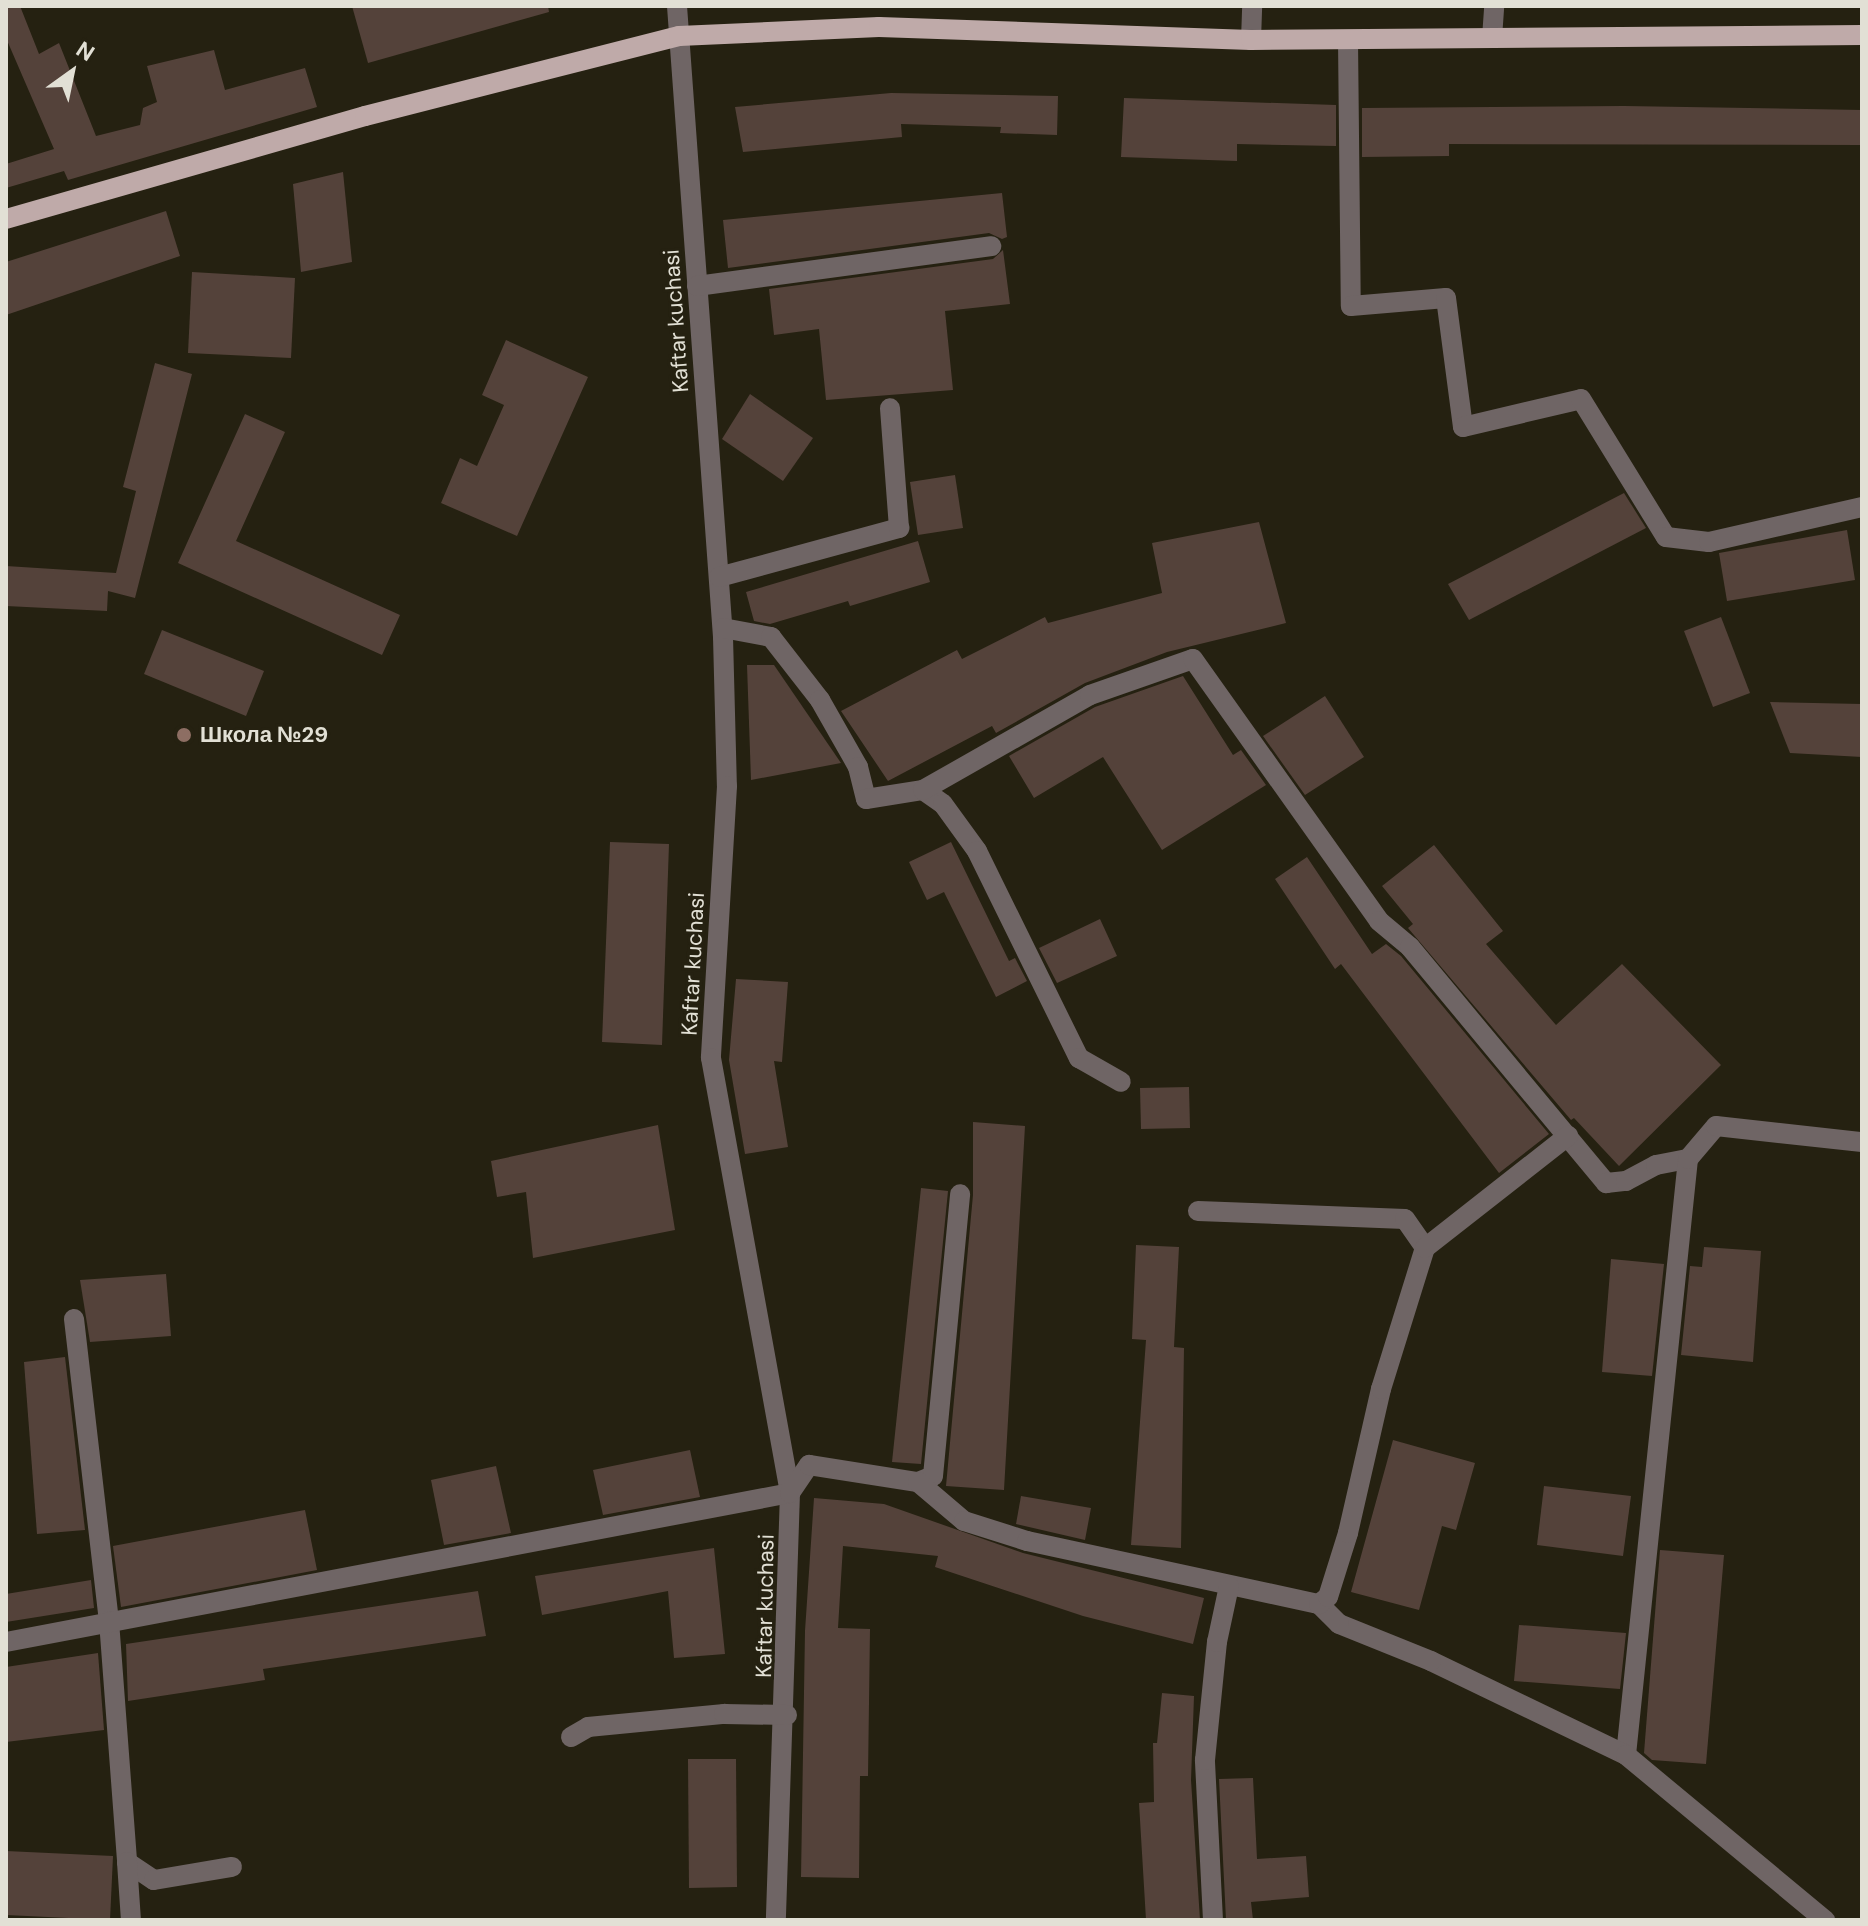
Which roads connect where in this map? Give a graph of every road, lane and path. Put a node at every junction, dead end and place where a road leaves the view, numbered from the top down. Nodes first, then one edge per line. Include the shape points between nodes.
1 (677, 6) edge
2 (1252, 6) edge
3 (1494, 6) edge
4 (1862, 35) edge
5 (679, 36) junction
6 (1492, 38) junction
7 (1251, 40) junction
8 (1348, 40) junction
9 (6, 219) edge
10 (991, 246) dead end
11 (697, 286) junction
12 (890, 408) dead end
13 (1862, 507) edge
14 (719, 577) junction
15 (723, 628) junction
16 (923, 790) junction
17 (1121, 1082) dead end
18 (1568, 1136) junction
19 (1862, 1142) edge
20 (1688, 1159) junction
21 (960, 1194) dead end
22 (1198, 1211) dead end
23 (1425, 1248) junction
24 (74, 1319) dead end
25 (918, 1482) junction
26 (790, 1493) junction
27 (1229, 1586) junction
28 (1319, 1604) junction
29 (109, 1621) junction
30 (6, 1642) edge
31 (787, 1715) junction
32 (571, 1737) dead end
33 (1626, 1755) junction
34 (127, 1862) junction
35 (232, 1867) dead end
36 (131, 1920) edge
37 (776, 1920) edge
38 (1213, 1920) edge
39 (1825, 1920) edge

1 - 5 street, Kaftar kuchasi
2 - 7 street
3 - 6 street
4 - 6 main road
5 - 7 main road via 879,27
5 - 9 main road via 365,116
5 - 11 street, Kaftar kuchasi
6 - 8 main road
7 - 8 main road
8 - 13 street via 1351,306 1446,298 1463,427 1581,399 1666,537 1709,542
10 - 11 street
11 - 14 street, Kaftar kuchasi
12 - 14 street via 899,528
14 - 15 street, Kaftar kuchasi
15 - 16 street via 771,637 820,700 858,767 866,799
15 - 26 street, Kaftar kuchasi via 727,786 711,1058
16 - 17 street via 943,804 977,851 1079,1058
16 - 18 street via 1090,695 1193,659 1379,921 1410,947
18 - 20 street via 1606,1183
18 - 23 street
19 - 20 street via 1716,1126
20 - 33 street
21 - 25 street via 933,1476
22 - 23 street via 1405,1219
23 - 28 street via 1381,1389 1348,1533 1328,1597
24 - 29 street
25 - 26 street via 809,1465
25 - 27 street via 964,1521 1125,1566
26 - 29 street
26 - 31 street, Kaftar kuchasi
27 - 28 street
27 - 38 street via 1217,1642 1205,1760
28 - 33 street via 1339,1624 1431,1661
29 - 30 street
29 - 34 street
31 - 32 street via 724,1714 588,1727
31 - 37 street, Kaftar kuchasi
33 - 39 street
34 - 35 street via 154,1880
34 - 36 street

